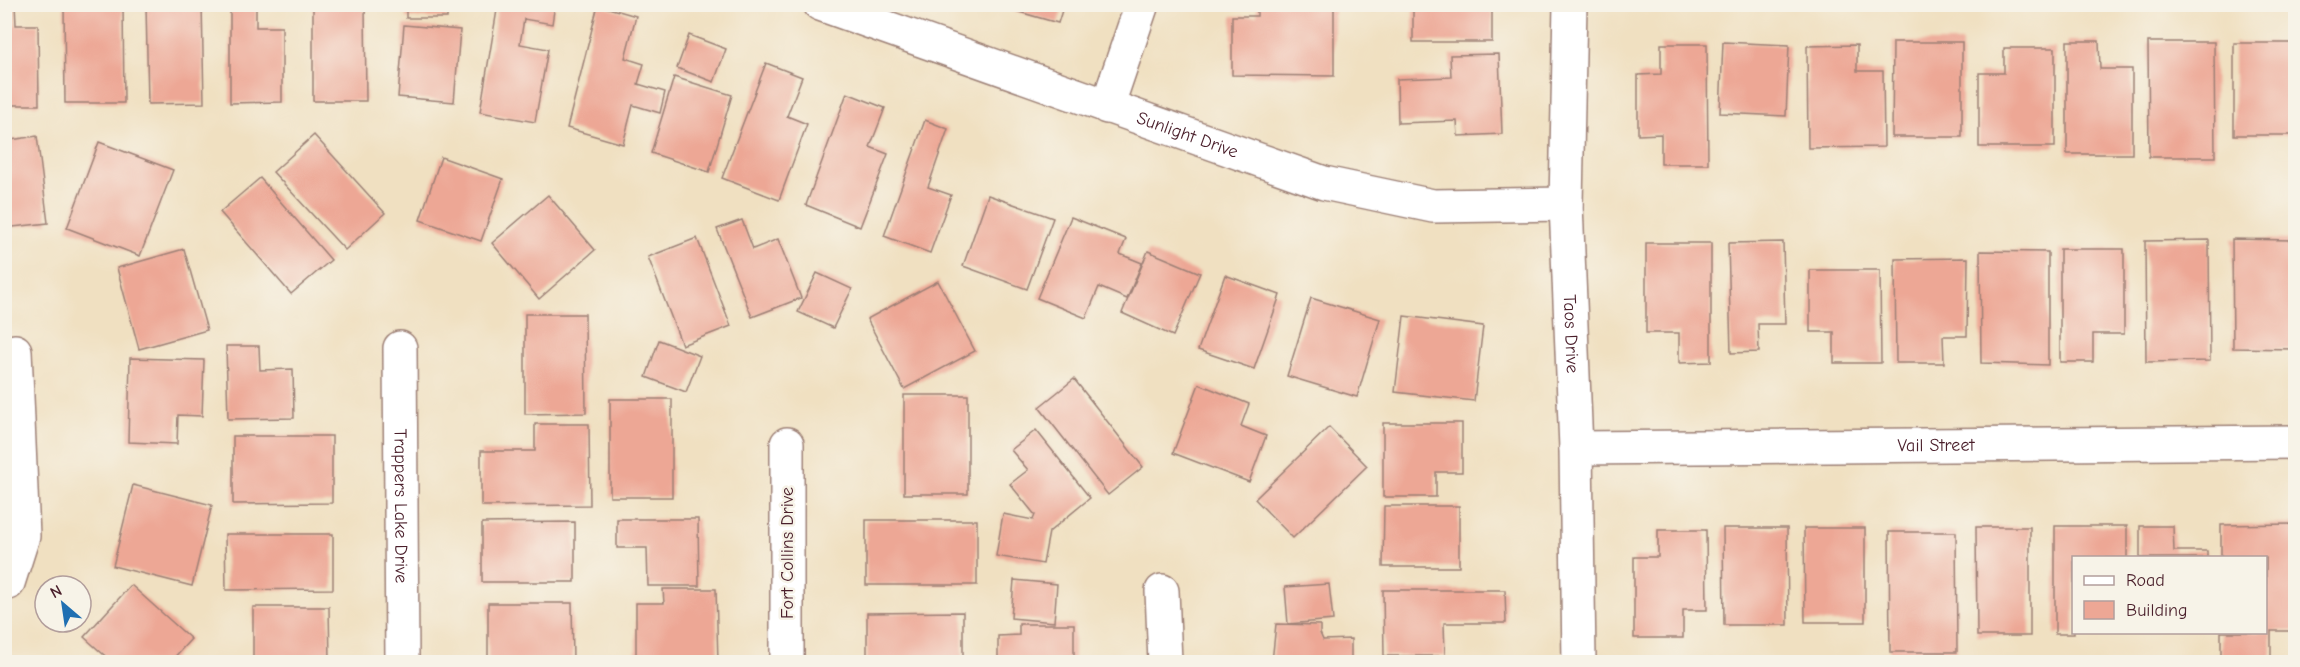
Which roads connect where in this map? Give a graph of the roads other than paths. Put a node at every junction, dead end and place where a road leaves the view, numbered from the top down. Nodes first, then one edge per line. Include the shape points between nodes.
1 (820, 4) edge
2 (1142, 4) edge
3 (1570, 4) edge
4 (1107, 106) junction
5 (1566, 204) junction
6 (400, 348) dead end
7 (15, 351) dead end
8 (2295, 442) edge
9 (788, 444) dead end
10 (1576, 448) junction
11 (4, 584) edge
12 (1162, 591) dead end
13 (402, 663) edge
14 (787, 663) edge
15 (1165, 663) edge
16 (1579, 663) edge

1 - 4 street, Sunlight Drive
2 - 4 street
3 - 5 street, Taos Drive
4 - 5 street, Sunlight Drive via 1324,183 1433,206
5 - 10 street, Taos Drive
6 - 13 street, Trappers Lake Drive
7 - 11 street via 22,536 8,583
8 - 10 street, Vail Street
9 - 14 street, Fort Collins Drive
10 - 16 street, Taos Drive
12 - 15 street

